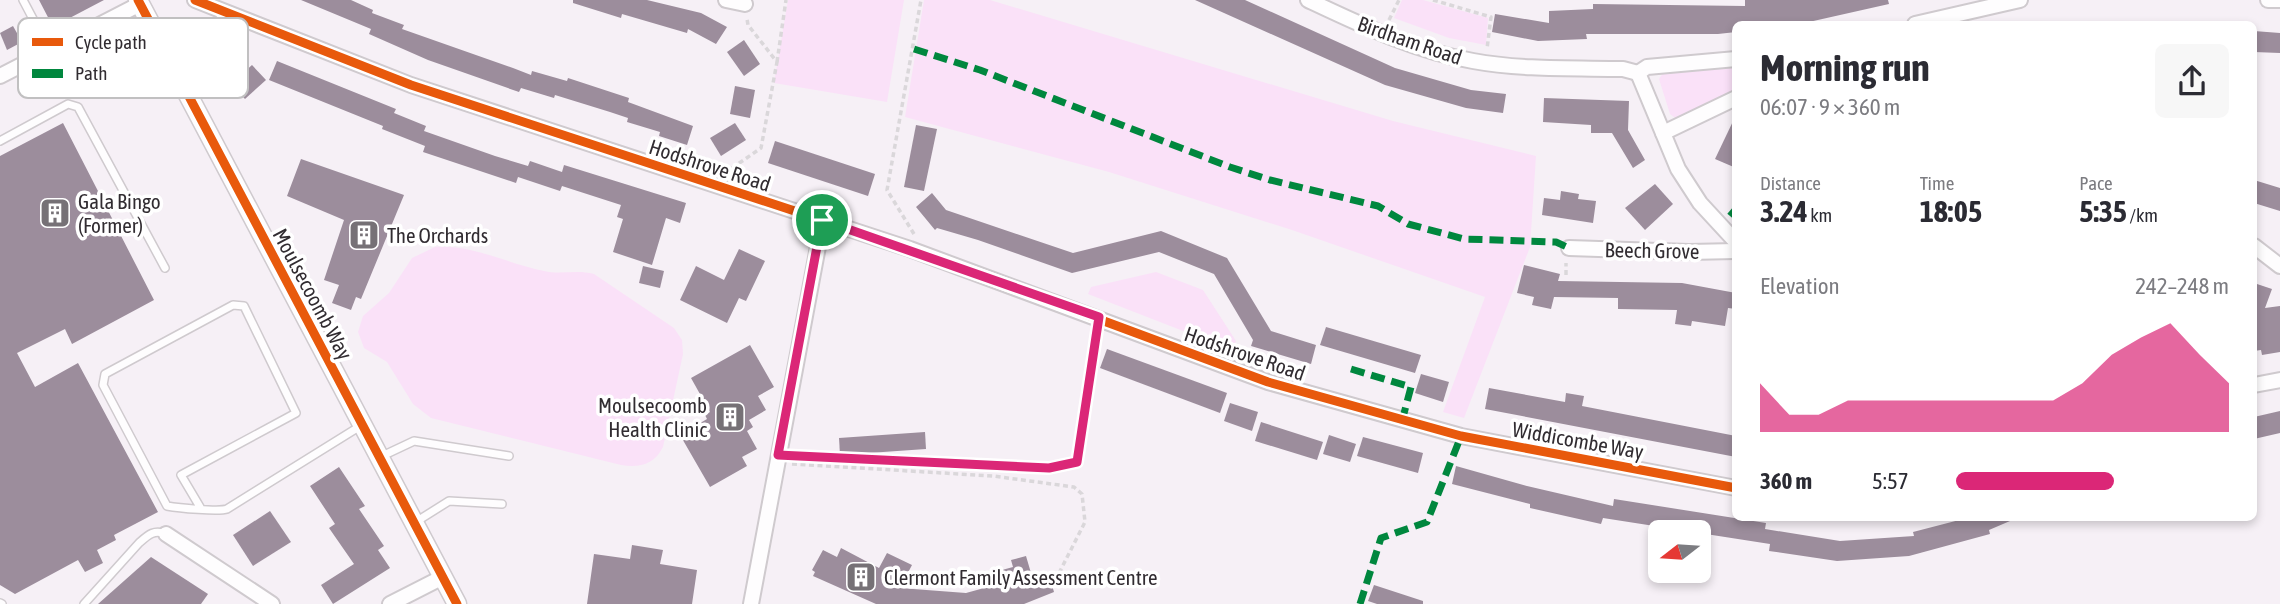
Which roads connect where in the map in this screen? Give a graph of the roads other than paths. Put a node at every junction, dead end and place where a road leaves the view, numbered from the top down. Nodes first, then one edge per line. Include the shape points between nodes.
1 (23, 0) edge
2 (195, 0) edge
3 (726, 0) edge
4 (1308, 0) edge
5 (2020, 0) edge
6 (2268, 0) edge
7 (2280, 0) edge
8 (139, 2) edge
9 (745, 4) road end
10 (231, 15) junction
11 (33, 18) edge
12 (111, 18) edge
13 (147, 18) edge
14 (225, 18) edge
15 (239, 18) edge
16 (248, 21) edge
17 (1928, 21) edge
18 (1732, 59) edge
19 (18, 68) edge
20 (1638, 73) junction
21 (0, 76) edge
22 (190, 98) edge
23 (1732, 100) edge
24 (1663, 133) junction
25 (0, 141) edge
26 (822, 220) junction
27 (1732, 237) edge
28 (2257, 248) edge
29 (1732, 250) edge
30 (1568, 255) road end
31 (2280, 266) edge
32 (165, 268) dead end
33 (2280, 380) edge
34 (2257, 384) edge
35 (362, 424) junction
36 (1414, 425) joint
37 (380, 457) junction
38 (509, 457) dead end
39 (1732, 487) edge
40 (502, 504) dead end
41 (200, 508) junction
42 (414, 523) junction
43 (166, 534) joint
44 (443, 577) junction
45 (84, 604) edge
46 (272, 604) edge
47 (390, 604) edge
48 (457, 604) edge
49 (751, 604) edge

1 - 11 lane
2 - 10 street, Hodshrove Road
3 - 9 street
4 - 20 street, Birdham Road via 1407,44 1475,62
5 - 17 street
6 - 7 street
8 - 12 street
8 - 13 street, Moulsecoomb Way
10 - 14 street
10 - 15 street, Hodshrove Road
16 - 26 street, Hodshrove Road via 497,115
18 - 20 street via 1647,67
19 - 21 street
20 - 24 street
22 - 35 street, Moulsecoomb Way
23 - 24 street
24 - 27 street via 1692,192
25 - 32 lane via 68,104 78,107
26 - 36 street, Hodshrove Road via 1268,382
26 - 49 street
28 - 31 street
29 - 30 street, Beech Grove
33 - 34 street
35 - 37 street, Moulsecoomb Way
35 - 41 lane via 227,509
36 - 39 street, Widdicombe Way
37 - 38 lane via 414,441
37 - 42 street, Moulsecoomb Way
40 - 42 lane via 449,501
41 - 41 lane via 181,475 296,413 244,306 233,305 105,374 103,385 167,506
42 - 44 street, Moulsecoomb Way
43 - 45 lane via 159,531 139,542
43 - 46 street
44 - 47 street
44 - 48 street, Moulsecoomb Way

